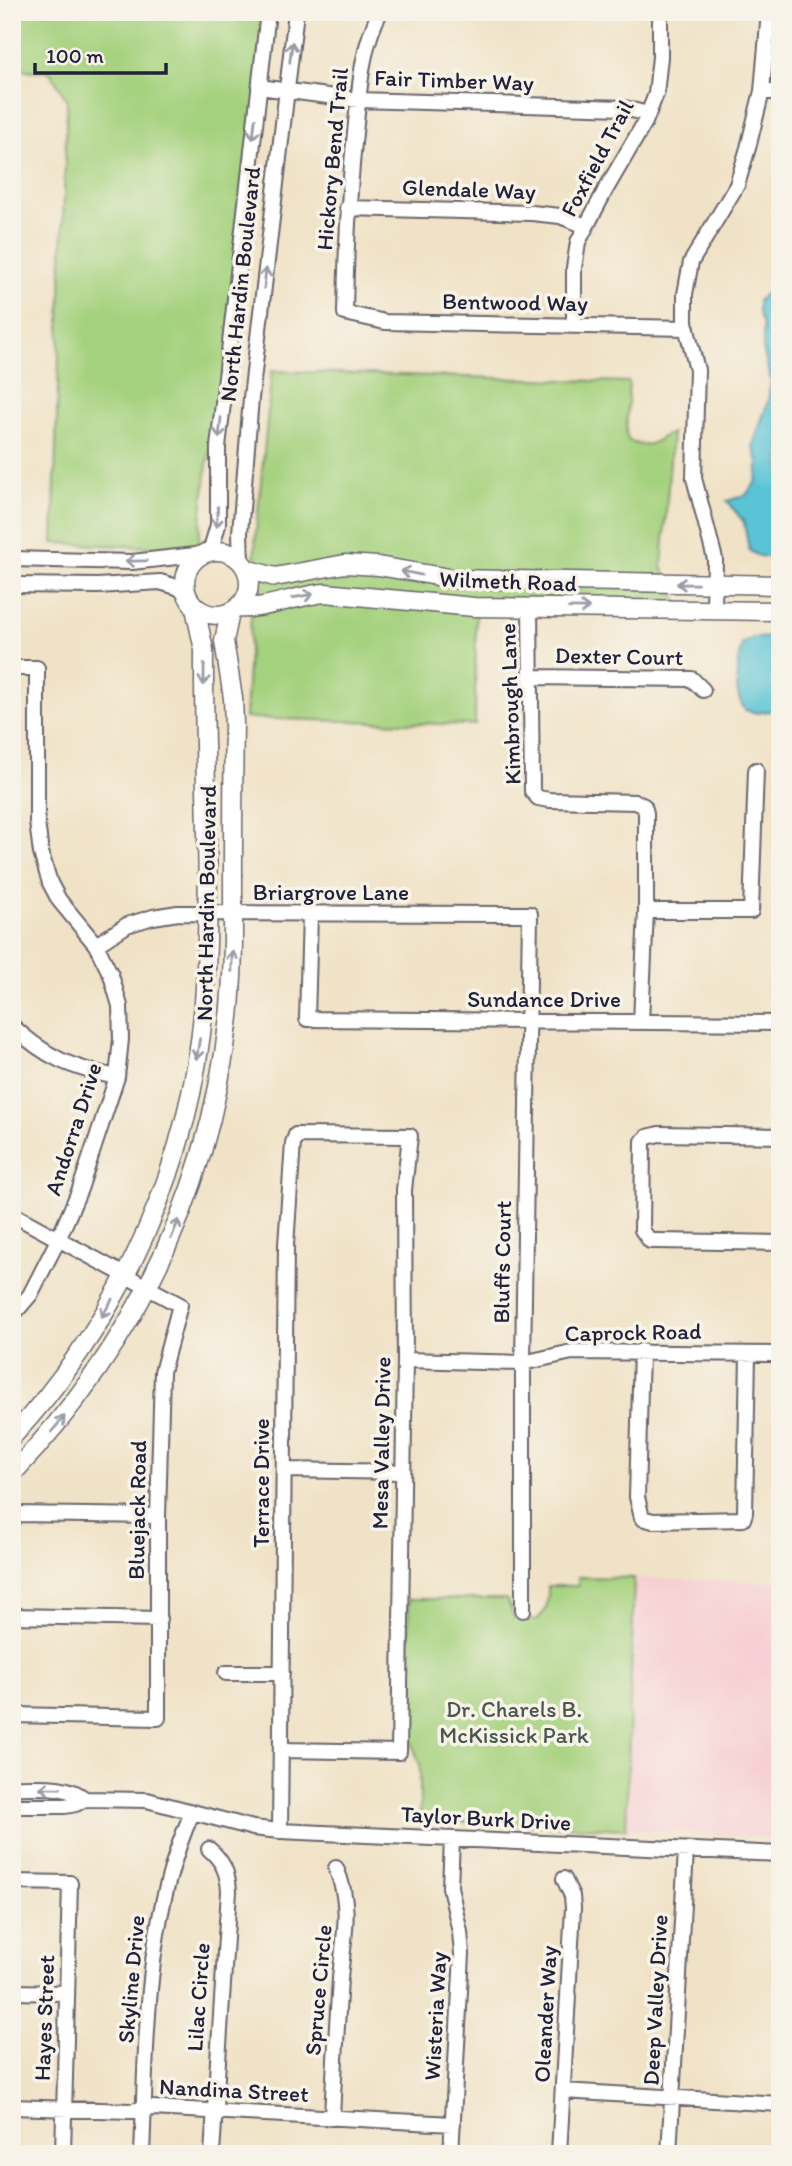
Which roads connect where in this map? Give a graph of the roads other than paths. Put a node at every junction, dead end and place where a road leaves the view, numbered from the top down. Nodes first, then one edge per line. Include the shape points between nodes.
1 (268, 12) edge
2 (296, 12) edge
3 (380, 12) edge
4 (660, 12) edge
5 (769, 12) edge
6 (259, 87) junction
7 (286, 91) junction
8 (762, 91) junction
9 (780, 93) edge
10 (358, 100) junction
11 (648, 114) junction
12 (347, 208) junction
13 (586, 226) junction
14 (345, 313) joint
15 (575, 326) junction
16 (687, 328) junction
17 (207, 553) junction
18 (12, 559) edge
19 (244, 566) junction
20 (715, 584) junction
21 (12, 585) edge
22 (780, 585) edge
23 (191, 601) junction
24 (530, 607) junction
25 (233, 610) junction
26 (715, 610) junction
27 (780, 611) edge
28 (12, 668) edge
29 (530, 677) junction
30 (703, 690) dead end
31 (205, 755) junction
32 (234, 756) junction
33 (756, 770) dead end
34 (646, 911) junction
35 (206, 914) junction
36 (233, 914) junction
37 (310, 915) junction
38 (530, 915) joint
39 (96, 945) junction
40 (528, 1021) junction
41 (641, 1022) junction
42 (780, 1023) edge
43 (12, 1026) edge
44 (117, 1077) junction
45 (296, 1135) joint
46 (780, 1136) edge
47 (12, 1214) edge
48 (58, 1240) junction
49 (780, 1243) edge
50 (127, 1274) junction
51 (148, 1286) junction
52 (12, 1316) edge
53 (641, 1352) junction
54 (748, 1354) junction
55 (780, 1354) edge
56 (405, 1360) junction
57 (523, 1363) junction
58 (12, 1437) edge
59 (284, 1470) junction
60 (403, 1472) junction
61 (12, 1474) edge
62 (158, 1516) junction
63 (14, 1518) edge
64 (523, 1610) dead end
65 (12, 1615) edge
66 (159, 1619) junction
67 (226, 1672) dead end
68 (282, 1672) junction
69 (12, 1715) edge
70 (282, 1750) junction
71 (12, 1787) edge
72 (85, 1799) junction
73 (12, 1806) edge
74 (192, 1813) junction
75 (280, 1831) junction
76 (452, 1839) junction
77 (209, 1849) dead end
78 (687, 1850) junction
79 (780, 1854) edge
80 (336, 1868) dead end
81 (564, 1880) dead end
82 (12, 1882) edge
83 (12, 1992) edge
84 (67, 1993) junction
85 (563, 2091) junction
86 (672, 2098) junction
87 (780, 2104) edge
88 (12, 2107) edge
89 (64, 2109) junction
90 (144, 2109) junction
91 (214, 2111) junction
92 (332, 2118) junction
93 (453, 2124) junction
94 (63, 2154) edge
95 (142, 2154) edge
96 (212, 2154) edge
97 (451, 2154) edge
98 (559, 2154) edge
99 (669, 2154) edge

1 - 6 street, North Hardin Boulevard
7 -> 2 street, North Hardin Boulevard
3 - 10 street, Hickory Bend Trail via 369,34
4 - 11 street, Foxfield Trail via 659,70
5 - 8 street
6 - 7 street, Fair Timber Way
6 -> 17 street, North Hardin Boulevard via 218,447 218,525
7 - 10 street, Fair Timber Way
19 -> 7 street, North Hardin Boulevard via 240,533 251,398
8 - 9 street
8 - 16 street via 737,185 691,262 685,293
10 - 11 street, Fair Timber Way via 624,108
10 - 12 street, Hickory Bend Trail
11 - 13 street, Foxfield Trail
12 - 13 street, Glendale Way via 560,216
12 - 14 street, Hickory Bend Trail
13 - 15 street, Foxfield Trail via 574,268
14 - 15 street, Bentwood Way via 385,322
15 - 16 street, Bentwood Way
16 - 20 street via 697,370 694,478 713,551
17 -> 18 street via 132,562
17 - 19 main road via 226,552
17 - 23 main road via 194,559 187,570 184,584
20 -> 19 main road, Wilmeth Road via 455,579 345,564 275,578
19 - 25 main road via 248,589
20 - 22 main road, Wilmeth Road
20 - 26 street
21 - 23 street via 160,582 177,587
23 - 25 main road via 214,615
23 -> 31 main road, North Hardin Boulevard via 204,650
25 -> 24 main road, Wilmeth Road via 325,593 442,605
24 -> 26 main road, Wilmeth Road
24 - 29 street, Kimbrough Lane
25 - 32 main road, North Hardin Boulevard via 224,641 233,698
26 - 27 main road, Wilmeth Road
28 - 39 street, Andorra Drive via 37,668 37,821 50,883
29 - 30 street, Dexter Court via 692,679
29 - 34 street, Kimbrough Lane via 532,790 538,798 644,806
31 - 32 main road
31 - 35 main road, North Hardin Boulevard
32 - 36 main road, North Hardin Boulevard
33 - 34 street via 751,911
34 - 41 street
35 - 36 street, Briargrove Lane
35 - 39 street, Briargrove Lane via 153,917 127,925
35 -> 50 main road, North Hardin Boulevard via 204,1006 187,1108 164,1189
36 - 37 street, Briargrove Lane
51 -> 36 main road, North Hardin Boulevard via 189,1195 214,1110 229,1016
37 - 38 street, Briargrove Lane
37 - 40 street, Sundance Drive via 307,1019
38 - 40 street, Bluffs Court
39 - 44 street, Andorra Drive via 120,1006
40 - 41 street, Sundance Drive
40 - 57 street, Bluffs Court
41 - 42 street, Sundance Drive
43 - 44 street via 68,1066
44 - 48 street, Andorra Drive
45 - 56 street, Mesa Valley Drive via 410,1136 404,1190
45 - 59 street, Terrace Drive via 286,1245
46 - 49 street via 647,1137 643,1141 642,1230 650,1241
47 - 48 street
48 - 50 street
48 - 52 street, Andorra Drive via 30,1295
50 - 51 street
50 -> 58 main road, North Hardin Boulevard via 70,1366
61 -> 51 main road, North Hardin Boulevard via 98,1371
51 - 62 street, Bluejack Road via 180,1305 162,1372
53 - 54 street, Caprock Road
53 - 54 street via 637,1497 639,1514 653,1521 743,1519
53 - 57 street, Caprock Road via 572,1352
54 - 55 street, Caprock Road
56 - 57 street, Caprock Road
56 - 60 street, Mesa Valley Drive
57 - 64 street, Bluffs Court
59 - 60 street
59 - 68 street, Terrace Drive
60 - 70 street, Mesa Valley Drive via 399,1752
62 - 63 street
62 - 66 street, Bluejack Road
65 - 66 street
66 - 69 street, Bluejack Road via 158,1718
67 - 68 street
68 - 70 street, Terrace Drive
70 - 75 street, Terrace Drive
72 -> 71 street via 75,1790
72 - 73 street via 65,1806
72 - 74 street, Taylor Burk Drive via 147,1800
74 - 75 street, Taylor Burk Drive
74 - 90 street, Skyline Drive via 170,1868 155,1938
75 - 76 street, Taylor Burk Drive
76 - 78 street, Taylor Burk Drive
76 - 93 street, Wisteria Way via 450,1887 462,1954
77 - 91 street, Lilac Circle via 229,1878
78 - 79 street, Taylor Burk Drive
78 - 86 street, Deep Valley Drive
80 - 92 street, Spruce Circle via 347,1922
81 - 85 street, Oleander Way via 573,1908
82 - 84 street, Hayes Street via 70,1883
83 - 84 street
84 - 89 street, Hayes Street
85 - 86 street
85 - 98 street, Oleander Way
86 - 87 street
86 - 99 street, Deep Valley Drive
88 - 89 street, Nandina Street
89 - 90 street, Nandina Street
89 - 94 street, Hayes Street
90 - 91 street, Nandina Street
90 - 95 street, Skyline Drive
91 - 92 street, Nandina Street
91 - 96 street, Lilac Circle
92 - 93 street, Nandina Street
93 - 97 street, Wisteria Way

